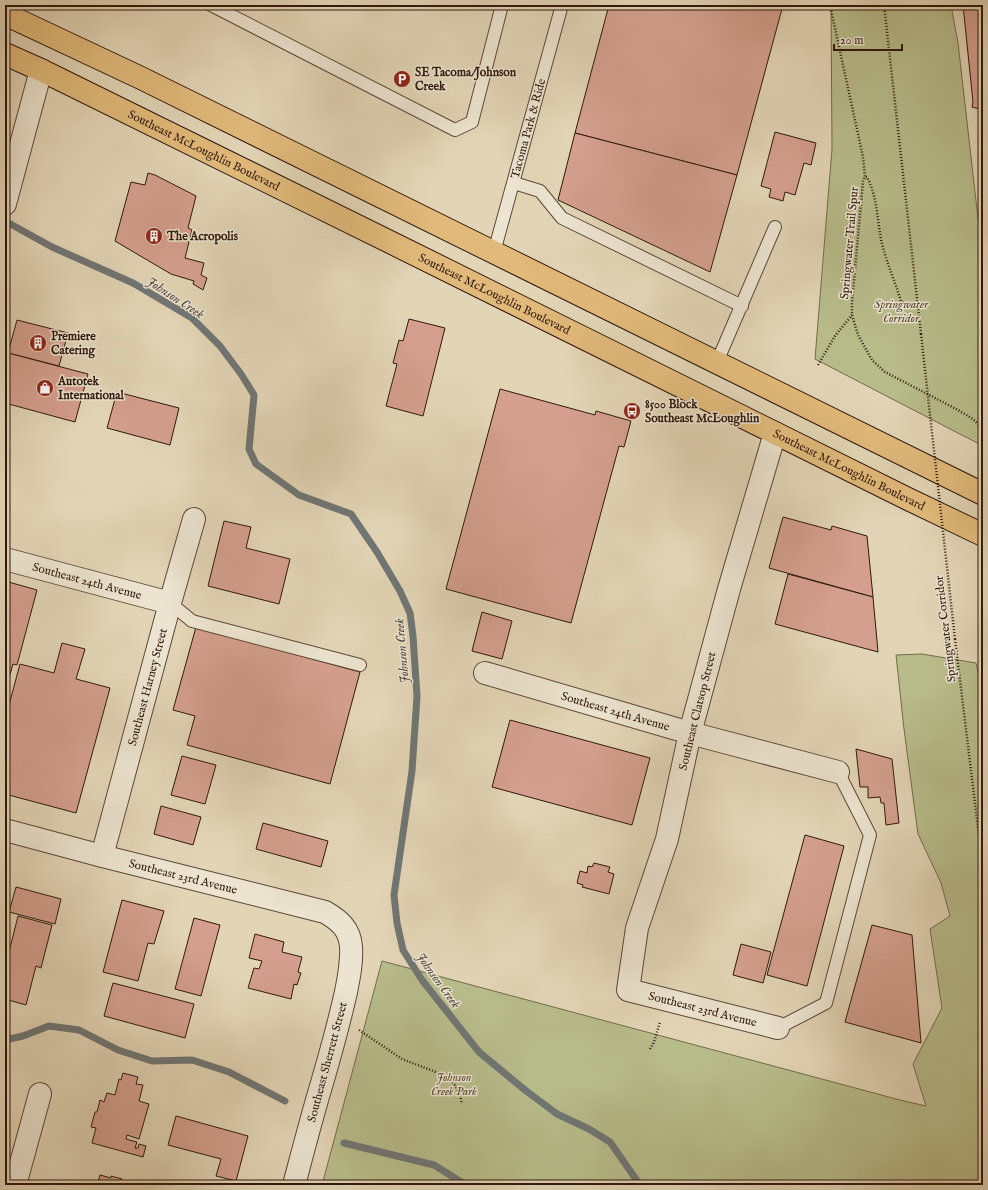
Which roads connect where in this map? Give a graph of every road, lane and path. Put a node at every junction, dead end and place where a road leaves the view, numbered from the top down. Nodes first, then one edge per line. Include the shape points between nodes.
1 (211, 5) edge
2 (502, 5) edge
3 (562, 5) edge
4 (830, 5) edge
5 (884, 5) edge
6 (5, 14) edge
7 (5, 54) edge
8 (40, 70) junction
9 (865, 177) junction
10 (514, 183) junction
11 (5, 204) edge
12 (775, 227) dead end
13 (494, 252) junction
14 (918, 305) junction
15 (742, 306) junction
16 (852, 315) junction
17 (717, 362) junction
18 (818, 365) dead end
19 (983, 429) edge
20 (775, 433) junction
21 (983, 494) edge
22 (194, 519) dead end
23 (983, 535) edge
24 (5, 559) edge
25 (170, 603) junction
26 (360, 665) dead end
27 (485, 673) dead end
28 (690, 733) junction
29 (838, 772) joint
30 (5, 830) edge
31 (102, 856) junction
32 (983, 869) edge
33 (350, 938) joint
34 (628, 990) joint
35 (666, 1000) junction
36 (339, 1024) junction
37 (778, 1028) joint
38 (650, 1048) dead end
39 (40, 1094) dead end
40 (462, 1104) dead end
41 (15, 1185) edge
42 (294, 1185) edge

1 - 2 lane via 455,130 472,122
3 - 10 lane, Tacoma Park & Ride
4 - 9 path via 863,157
5 - 14 path, Springwater Corridor
6 - 13 highway
7 - 8 highway, Southeast McLoughlin Boulevard
8 - 11 street
8 - 20 highway, Southeast McLoughlin Boulevard
9 - 14 path, Springwater Trail Spur via 869,180 879,218 882,244 901,300 904,303
9 - 16 path, Springwater Trail Spur
10 - 13 lane, Tacoma Park & Ride
10 - 15 lane via 540,191 562,218
12 - 15 lane
13 - 17 highway
14 - 32 path, Springwater Corridor, bridge
15 - 17 lane
16 - 18 path, Springwater Trail Spur via 835,336
16 - 19 path, Springwater Trail Spur via 858,335 872,360 885,372 958,410
17 - 21 highway
20 - 23 highway, Southeast McLoughlin Boulevard
20 - 28 street, Southeast Clatsop Street
22 - 25 street, Southeast Harney Street
24 - 25 street, Southeast 24th Avenue
25 - 26 lane via 192,621
25 - 31 street, Southeast Harney Street
27 - 28 street, Southeast 24th Avenue
28 - 29 street, Southeast 24th Avenue
28 - 34 street, Southeast Clatsop Street via 667,840 637,928
29 - 37 lane via 870,835 826,1003
30 - 31 street, Southeast 23rd Avenue
31 - 33 street, Southeast 23rd Avenue via 326,912 341,923
33 - 36 street, Southeast Sherrett Street via 350,972
34 - 35 street, Southeast 23rd Avenue
35 - 37 street, Southeast 23rd Avenue
35 - 38 path via 659,1028
36 - 40 path via 356,1029 402,1059 446,1076 458,1091
36 - 42 street, Southeast Sherrett Street
39 - 41 street

